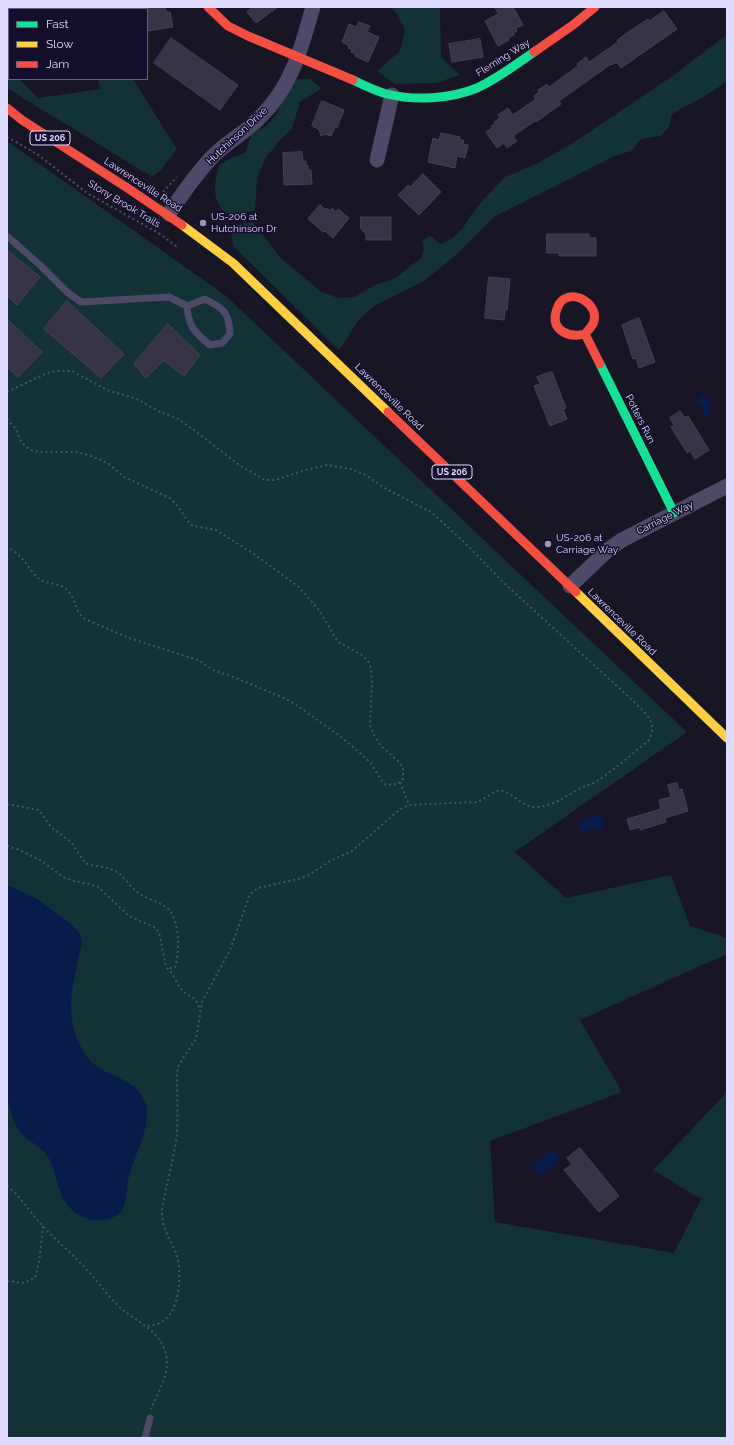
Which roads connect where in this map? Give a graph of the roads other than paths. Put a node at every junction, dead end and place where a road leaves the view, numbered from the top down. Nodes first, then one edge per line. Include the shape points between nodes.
1 (208, 7) edge
2 (313, 7) edge
3 (595, 7) edge
4 (298, 57) junction
5 (392, 95) junction
6 (7, 108) edge
7 (377, 160) dead end
8 (169, 214) junction
9 (7, 236) edge
10 (187, 306) junction
11 (585, 334) junction
12 (727, 486) edge
13 (674, 513) junction
14 (570, 586) junction
15 (725, 733) edge
16 (150, 1418) road end
17 (145, 1438) edge

1 - 4 main road, Fleming Way via 228,26
2 - 4 street, Hutchinson Drive
3 - 5 main road, Fleming Way via 577,23 486,83 449,95
4 - 5 main road, Fleming Way
4 - 8 street, Hutchinson Drive via 283,88 269,107 254,123 214,155 189,183
5 - 7 street
6 - 8 main road, Lawrenceville Road / US 206
8 - 14 main road, Lawrenceville Road / US 206 via 233,263 265,292
9 - 10 lane via 81,302 169,297
10 - 10 lane via 188,318 196,334 210,345 222,343 230,334 230,321 222,308 205,299
11 - 11 main road via 594,323 595,316 590,304 578,297 565,299 554,315 557,327 573,337
11 - 13 main road, Potters Run
12 - 13 street, Carriage Way
13 - 14 street, Carriage Way via 609,549
14 - 15 main road, Lawrenceville Road / US 206
16 - 17 lane

